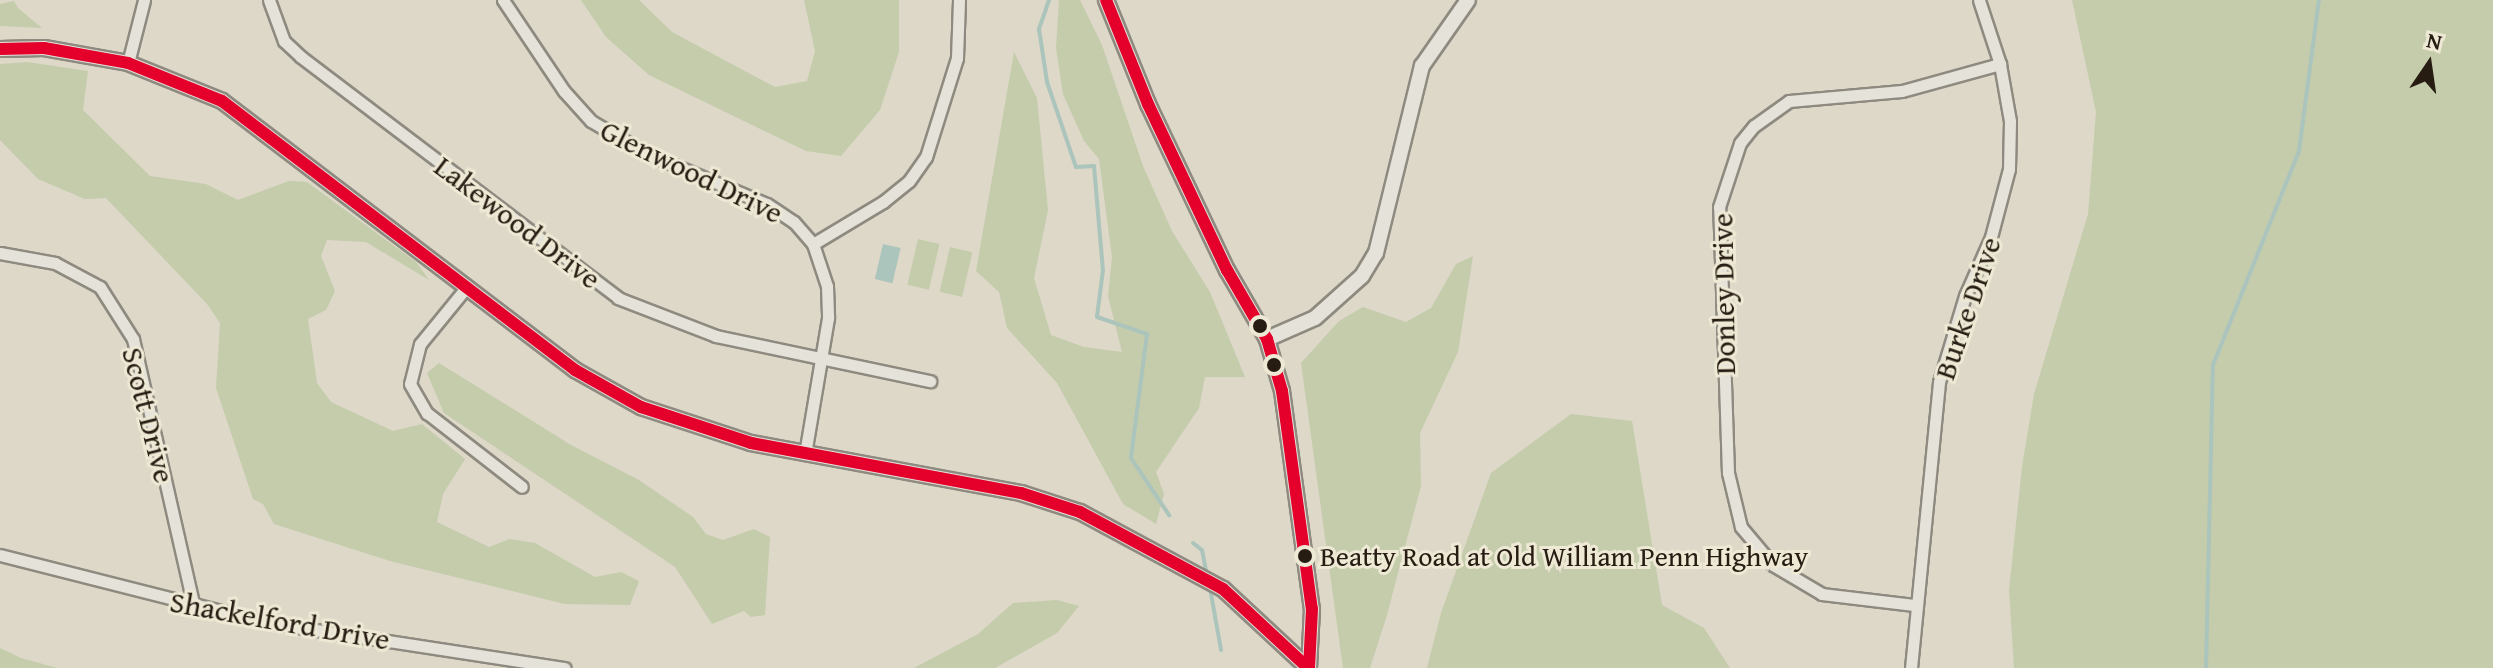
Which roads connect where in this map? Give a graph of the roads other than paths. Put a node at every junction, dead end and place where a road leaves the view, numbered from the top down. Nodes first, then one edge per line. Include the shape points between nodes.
1 (144, 0) edge
2 (269, 0) edge
3 (503, 0) edge
4 (959, 0) edge
5 (1106, 0) edge
6 (1468, 0) edge
7 (1979, 0) edge
8 (0, 49) edge
9 (128, 63) junction
10 (2000, 64) junction
11 (813, 244) junction
12 (0, 253) edge
13 (465, 289) junction
14 (1267, 339) junction
15 (822, 357) junction
16 (930, 381) dead end
17 (805, 454) junction
18 (522, 487) dead end
19 (0, 555) edge
20 (1914, 605) junction
21 (194, 607) junction
22 (564, 668) edge
23 (1309, 668) edge
24 (1911, 668) edge

1 - 9 street
2 - 15 street, Lakewood Drive via 284,41 301,57 618,298 716,336
3 - 11 street, Glenwood Drive via 564,91 591,121 646,153 767,204 794,222
4 - 11 street via 957,58 926,157 909,181 883,202
5 - 14 main road via 1207,228
6 - 14 main road via 1435,40 1422,66 1376,253 1341,300
7 - 10 street, Burke Drive
8 - 9 main road via 44,48
9 - 13 main road via 222,101
10 - 20 street, Burke Drive via 2010,121 2009,169 1991,237 1965,296 1939,382
10 - 20 street, Donley Drive via 1902,91 1789,101 1740,143 1719,207 1728,473 1741,527 1773,565 1822,594
11 - 15 street, Glenwood Drive via 827,286
12 - 21 street, Scott Drive via 55,263 100,287 133,339
13 - 17 main road via 575,370 641,407 698,430
13 - 18 street via 420,344 410,384 427,413
14 - 23 main road via 1288,422 1312,609
15 - 16 street, Lakewood Drive
15 - 17 street, Glenwood Drive
17 - 23 main road via 1021,493 1080,512 1223,589
19 - 21 street, Shackelford Drive
20 - 24 street, Burke Drive
21 - 22 street, Shackelford Drive via 340,636

